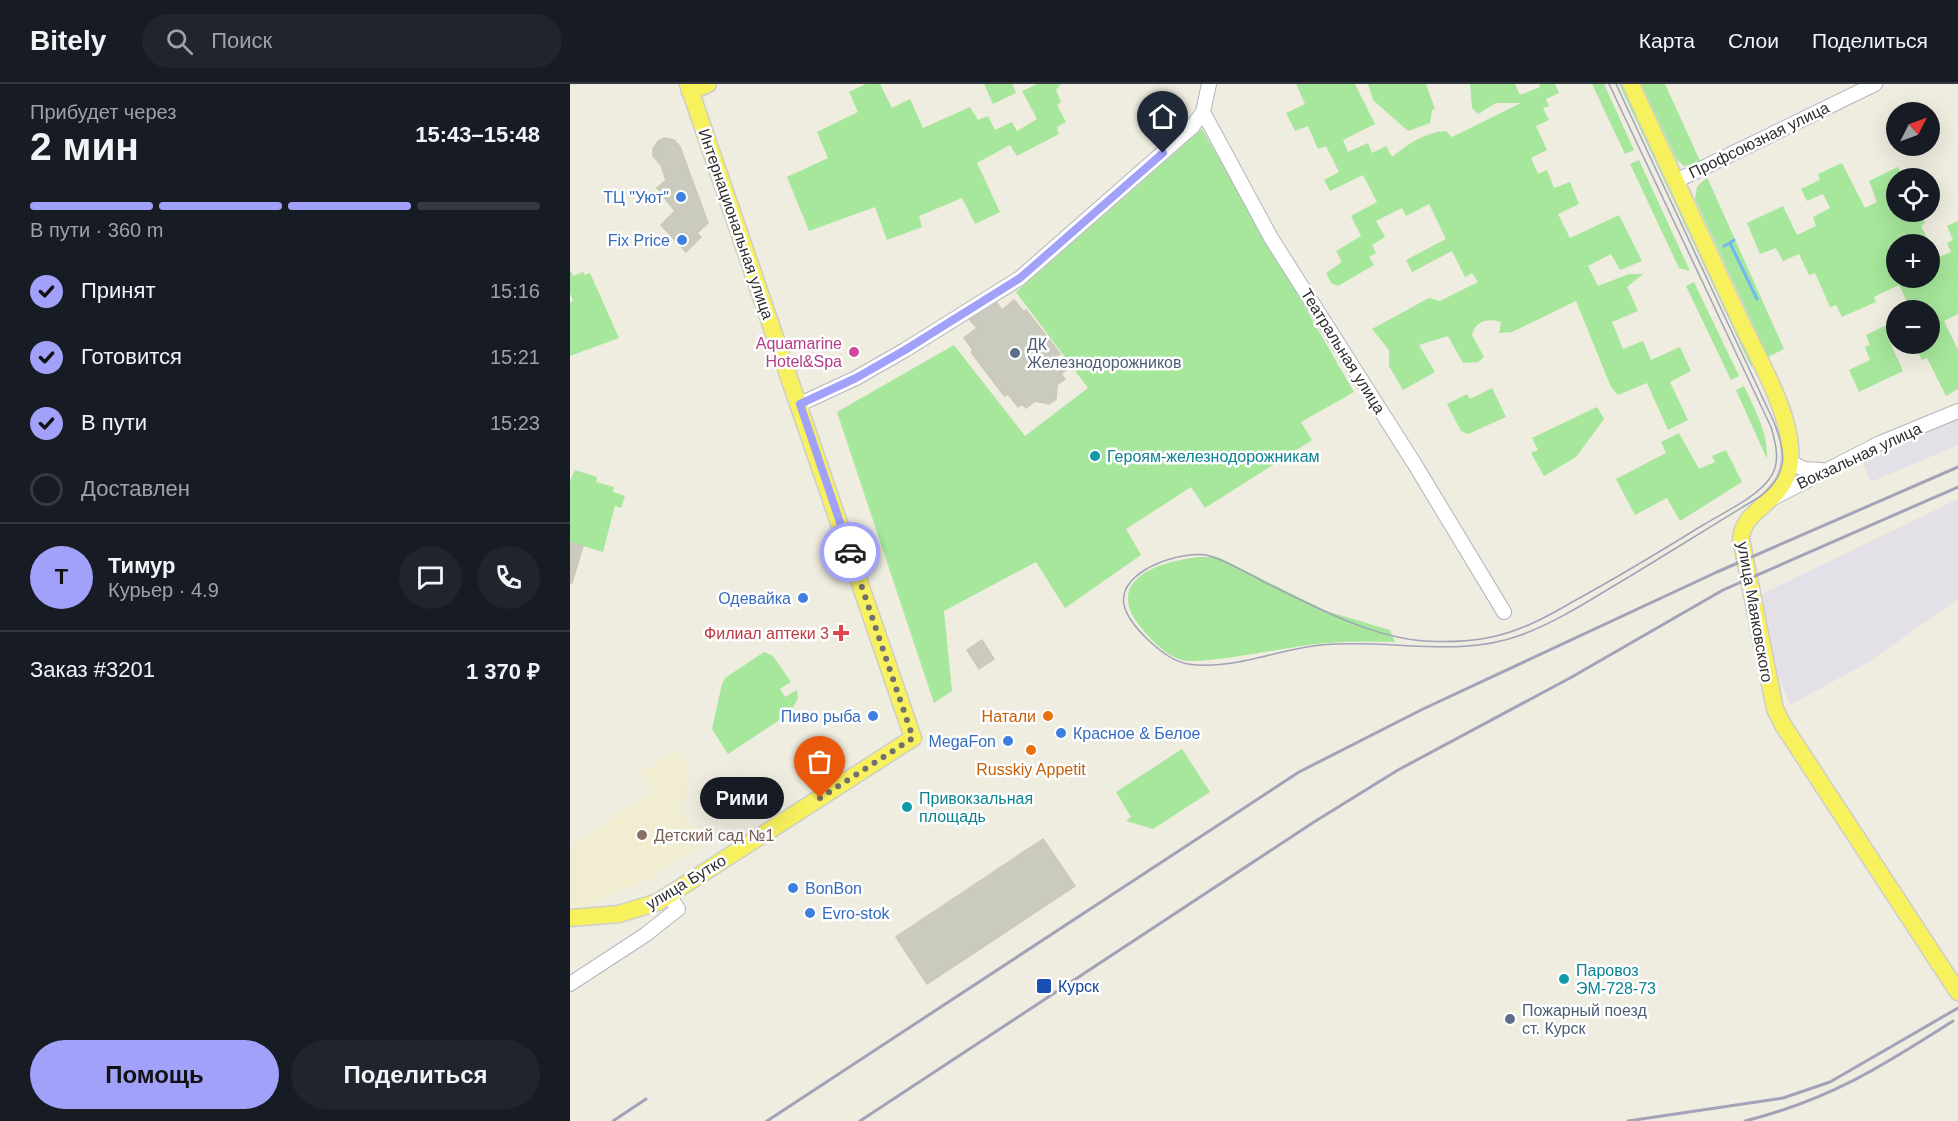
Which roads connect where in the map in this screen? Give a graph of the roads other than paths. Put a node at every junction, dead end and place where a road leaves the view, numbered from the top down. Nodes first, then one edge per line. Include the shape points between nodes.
1 (708, 84) edge
2 (1209, 84) edge
3 (1631, 84) edge
4 (1875, 84) edge
5 (689, 88) edge
6 (1203, 112) junction
7 (1676, 181) junction
8 (800, 404) junction
9 (1958, 411) edge
10 (1790, 462) junction
11 (1826, 469) junction
12 (1763, 506) junction
13 (1504, 612) dead end
14 (913, 738) joint
15 (669, 895) junction
16 (570, 918) edge
17 (570, 984) edge
18 (1958, 992) edge

1 - 5 main road
2 - 6 street
3 - 7 main road, улица Маяковского
4 - 7 street, Профсоюзная улица
5 - 8 main road, Интернациональная улица
6 - 8 street via 1192,127 1020,278 905,350
6 - 13 street, Театральная улица via 1271,238
7 - 10 main road, улица Маяковского via 1782,413
8 - 14 main road, Интернациональная улица
9 - 11 street, Вокзальная улица
10 - 11 street via 1804,469
10 - 12 main road, улица Маяковского via 1783,486
11 - 12 street, Вокзальная улица
12 - 18 main road, улица Маяковского via 1745,525 1741,539 1775,709
14 - 15 main road, улица Бутко
15 - 16 main road, улица Бутко via 638,910
15 - 17 street via 678,909

